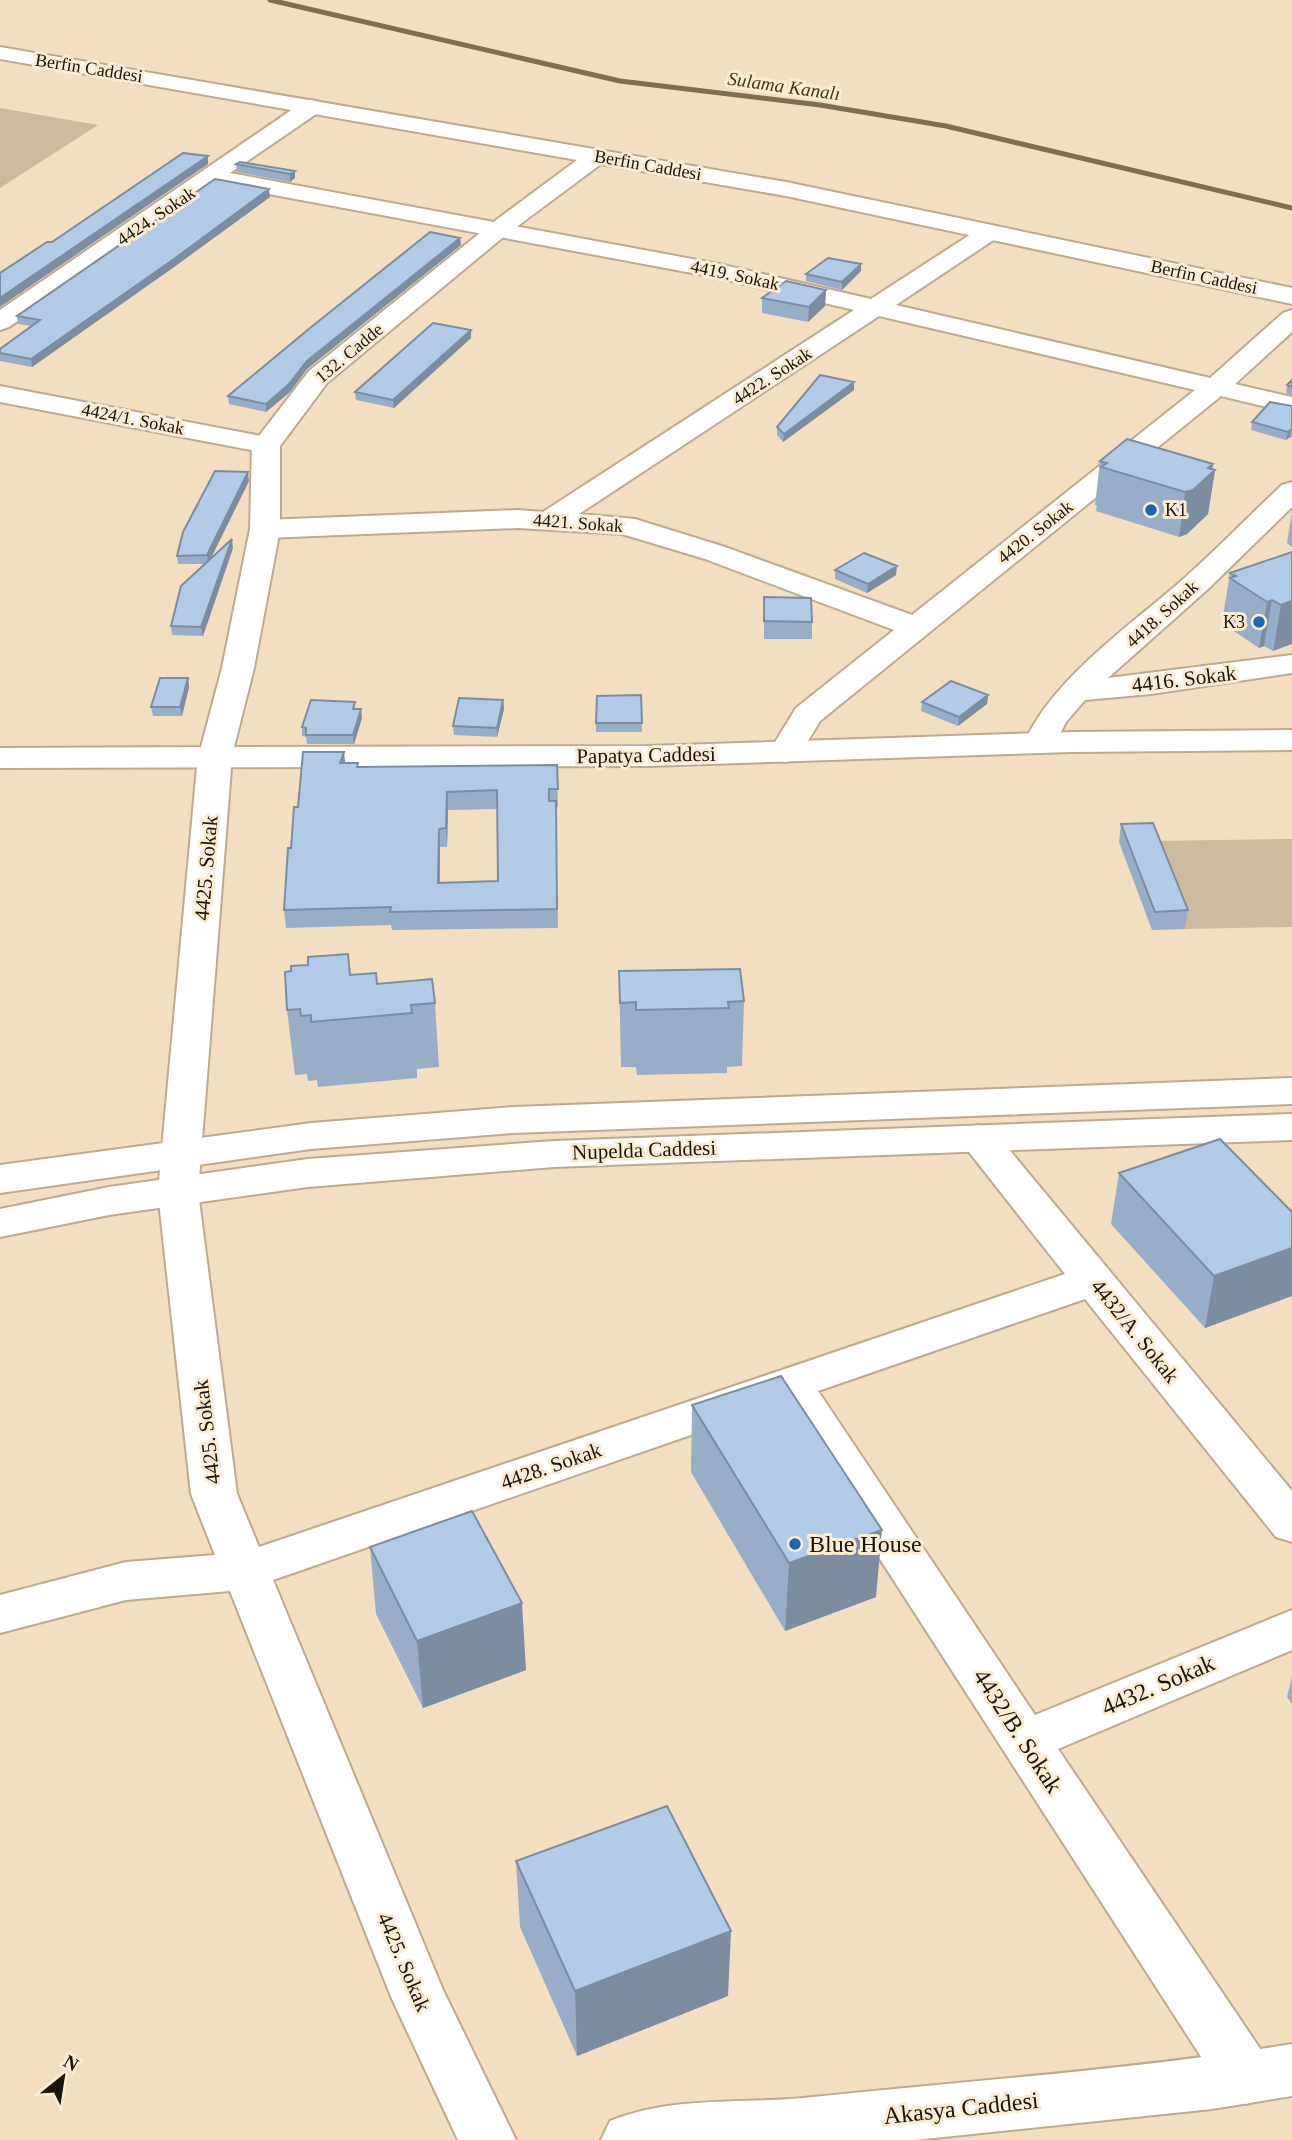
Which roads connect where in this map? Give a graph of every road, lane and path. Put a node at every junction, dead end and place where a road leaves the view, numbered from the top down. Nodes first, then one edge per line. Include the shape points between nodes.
1 (0, 53) edge
2 (312, 107) junction
3 (595, 157) junction
4 (214, 177) junction
5 (499, 229) junction
6 (990, 232) junction
7 (1292, 296) edge
8 (879, 306) junction
9 (1292, 318) edge
10 (0, 322) edge
11 (1217, 386) junction
12 (0, 394) edge
13 (1292, 405) edge
14 (266, 445) junction
15 (1292, 492) edge
16 (552, 519) junction
17 (265, 529) junction
18 (1233, 585) dead end
19 (1190, 590) junction
20 (915, 627) junction
21 (1292, 664) edge
22 (1075, 691) junction
23 (1292, 740) edge
24 (1040, 743) junction
25 (785, 752) junction
26 (215, 756) junction
27 (0, 758) edge
28 (1292, 1091) edge
29 (1292, 1127) edge
30 (978, 1138) junction
31 (180, 1173) junction
32 (0, 1179) edge
33 (0, 1223) edge
34 (1094, 1280) junction
35 (790, 1384) junction
36 (1292, 1524) edge
37 (245, 1571) junction
38 (0, 1615) edge
39 (1292, 1629) edge
40 (1024, 1741) junction
41 (1269, 2074) edge
42 (794, 2133) edge
43 (487, 2140) edge
44 (630, 2140) edge

1 - 2 street, Berfin Caddesi
2 - 3 street, Berfin Caddesi
2 - 4 street, 4424. Sokak
3 - 5 street, 132. Cadde
3 - 6 street, Berfin Caddesi via 786,189
4 - 5 street, 4419. Sokak
4 - 10 street, 4424. Sokak
5 - 8 street, 4419. Sokak
5 - 14 street, 132. Cadde via 318,377
6 - 7 street, Berfin Caddesi
6 - 8 street, 4422. Sokak
8 - 11 street, 4419. Sokak
8 - 16 street, 4422. Sokak
9 - 11 street, 4420. Sokak
11 - 13 street, 4419. Sokak
11 - 20 street, 4420. Sokak
12 - 14 street, 4424/1. Sokak
14 - 17 street
15 - 19 street, 4418. Sokak
16 - 17 street, 4421. Sokak
16 - 20 street, 4421. Sokak via 625,525
17 - 26 street
18 - 19 street
19 - 22 street, 4418. Sokak
20 - 25 street, 4420. Sokak via 807,715
21 - 22 street, 4416. Sokak
22 - 24 street, 4418. Sokak via 1051,719
23 - 24 street, Papatya Caddesi
24 - 25 street, Papatya Caddesi
25 - 26 street, Papatya Caddesi
26 - 27 street, Papatya Caddesi
26 - 31 street, 4425. Sokak
28 - 31 street, Nupelda Caddesi via 513,1120 312,1136
29 - 30 street, Nupelda Caddesi
30 - 31 street, Nupelda Caddesi via 554,1154 308,1173
30 - 34 street, 4432/A. Sokak
31 - 32 street, Nupelda Caddesi
31 - 33 street, Nupelda Caddesi via 109,1201
31 - 37 street, 4425. Sokak via 214,1494
34 - 35 street, 4428. Sokak
34 - 36 street, 4432/A. Sokak
35 - 37 street, 4428. Sokak
35 - 40 street, 4432/B. Sokak
37 - 38 street, 4428. Sokak via 126,1581
37 - 43 street, 4425. Sokak via 419,1999
39 - 40 street, 4432. Sokak
40 - 41 street, 4432/B. Sokak
41 - 42 street, Akasya Caddesi
42 - 44 street, Akasya Caddesi via 682,2130

